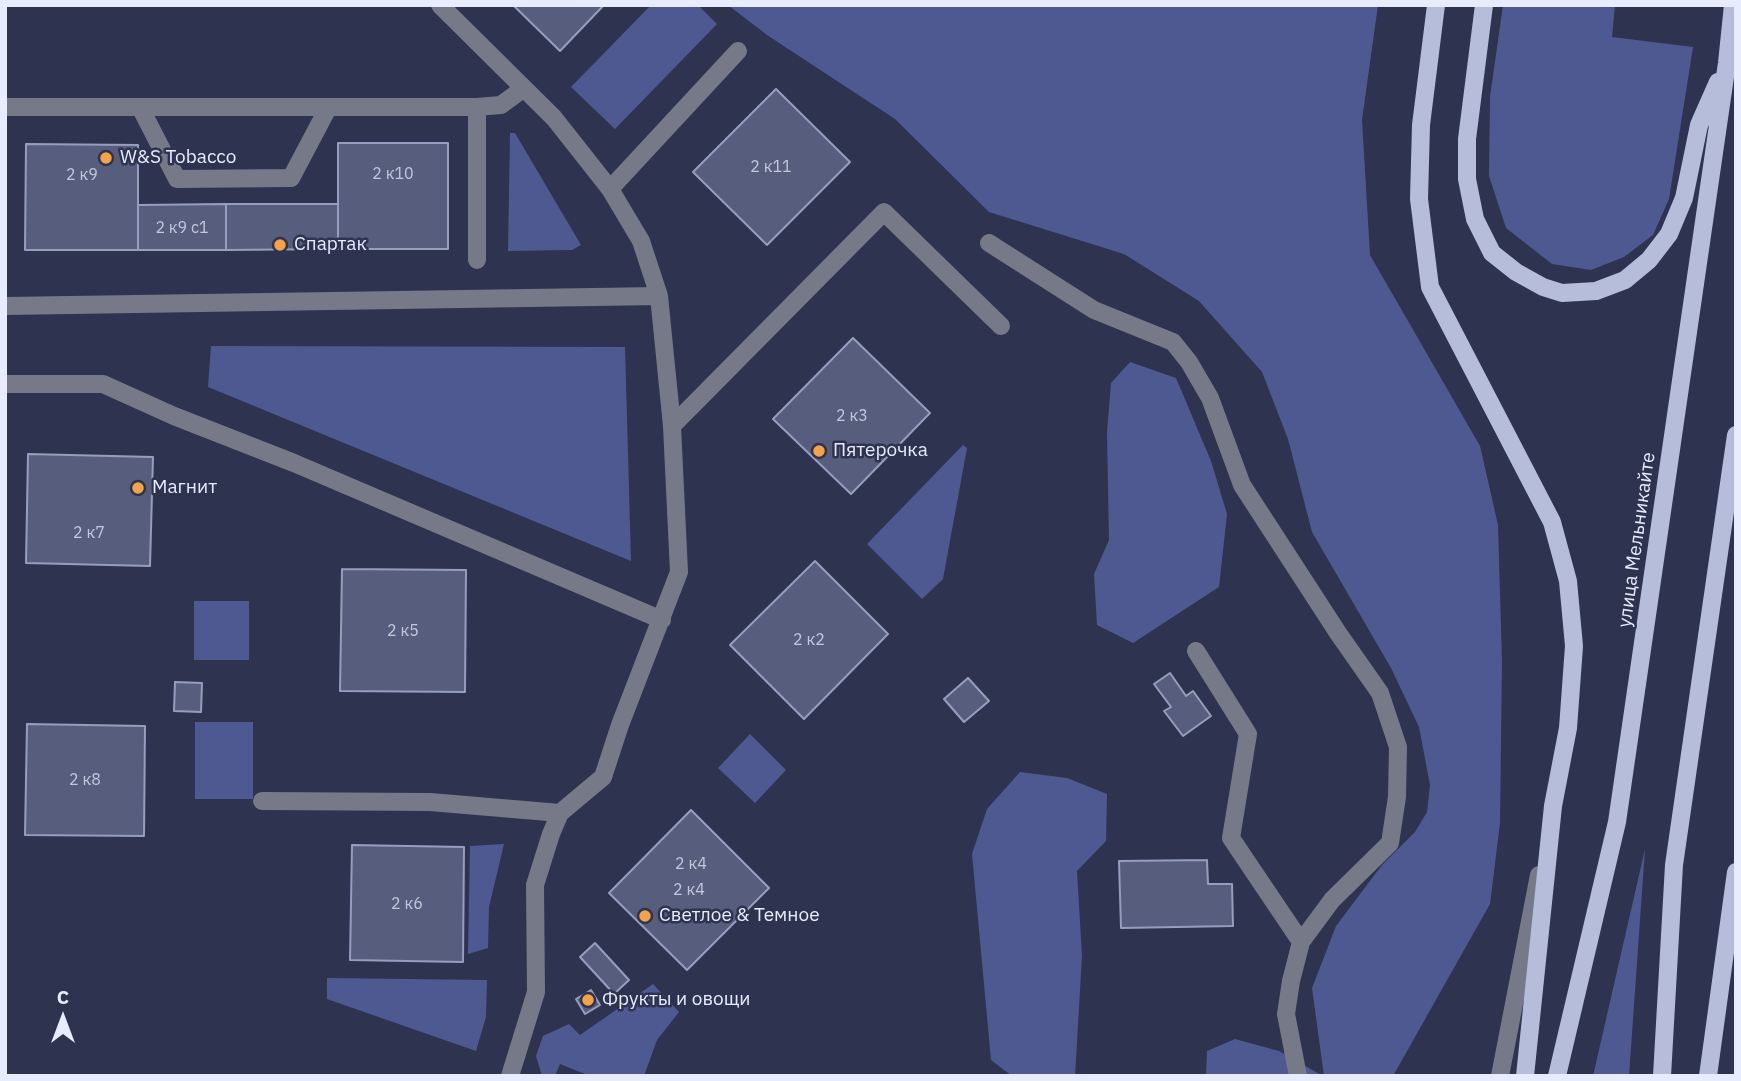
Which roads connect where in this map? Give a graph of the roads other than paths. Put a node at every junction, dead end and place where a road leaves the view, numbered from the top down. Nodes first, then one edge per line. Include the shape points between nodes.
1 (440, 5) edge
2 (1436, 5) edge
3 (1485, 5) edge
4 (1733, 5) edge
5 (738, 51) dead end
6 (1727, 63) junction
7 (524, 88) junction
8 (5, 107) edge
9 (140, 107) junction
10 (477, 107) junction
11 (328, 108) junction
12 (610, 189) junction
13 (989, 243) dead end
14 (477, 260) dead end
15 (659, 296) junction
16 (5, 306) edge
17 (1001, 326) dead end
18 (5, 384) edge
19 (672, 426) junction
20 (1736, 435) edge
21 (662, 620) junction
22 (1196, 652) dead end
23 (262, 801) dead end
24 (1553, 806) junction
25 (560, 813) junction
26 (1736, 872) edge
27 (1301, 942) junction
28 (510, 1076) edge
29 (1298, 1076) edge
30 (1500, 1076) edge
31 (1525, 1076) edge
32 (1557, 1076) edge
33 (1662, 1076) edge
34 (1708, 1076) edge

1 - 7 lane
2 - 24 main road via 1421,125 1419,199 1430,287 1552,522 1568,581 1574,646 1568,728
3 - 6 main road via 1467,139 1475,219 1492,253 1542,287 1562,293 1597,291 1625,280 1670,234 1684,198 1699,125
4 - 6 main road, улица Мельникайте
5 - 12 lane
6 - 32 main road, улица Мельникайте via 1617,822
7 - 10 lane via 501,106
7 - 12 lane
8 - 9 lane
9 - 11 lane
9 - 11 lane via 177,179 291,178
10 - 11 lane
10 - 14 lane
12 - 15 lane via 641,241
13 - 27 lane via 1094,310 1173,342 1210,398 1242,485 1380,693 1398,747 1390,843 1332,901
15 - 16 lane
15 - 19 lane
17 - 19 lane via 884,212
18 - 21 lane via 103,384
19 - 21 lane via 679,572
20 - 33 main road via 1674,866
21 - 25 lane via 603,777
22 - 27 lane via 1248,734 1231,838
23 - 25 lane via 430,802
24 - 30 lane
24 - 31 main road
25 - 28 lane via 535,885 536,992
26 - 34 main road
27 - 29 lane via 1286,1014

